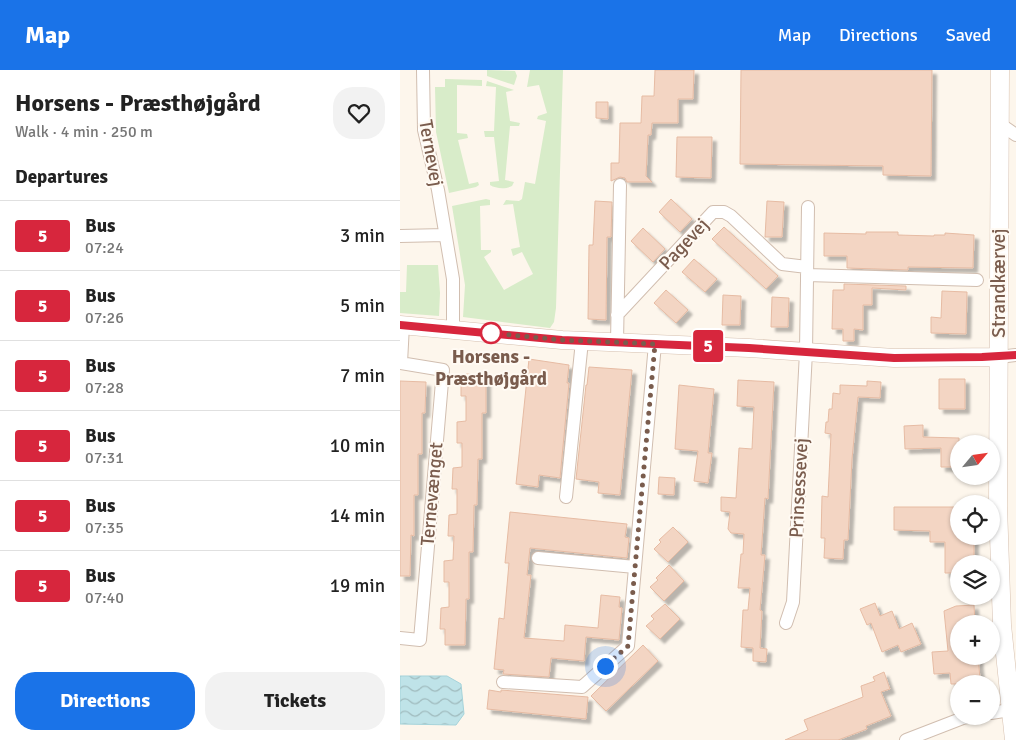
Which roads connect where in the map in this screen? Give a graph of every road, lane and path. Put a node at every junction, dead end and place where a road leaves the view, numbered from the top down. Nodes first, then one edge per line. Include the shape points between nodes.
1 (423, 70) edge
2 (1000, 70) edge
3 (1000, 124) junction
4 (1016, 135) edge
5 (620, 185) dead end
6 (808, 207) dead end
7 (445, 235) junction
8 (400, 236) edge
9 (807, 271) junction
10 (977, 280) dead end
11 (617, 315) junction
12 (402, 325) edge
13 (453, 329) junction
14 (582, 341) junction
15 (617, 342) junction
16 (655, 344) junction
17 (806, 352) junction
18 (1008, 356) edge
19 (401, 363) edge
20 (566, 496) dead end
21 (538, 558) dead end
22 (635, 567) junction
23 (786, 623) dead end
24 (400, 638) edge
25 (503, 682) dead end
26 (1010, 710) junction
27 (1000, 712) edge
28 (950, 723) edge
29 (906, 740) edge
30 (1014, 740) edge

1 - 7 street, Ternevej via 424,130
2 - 3 main road, Strandkærvej
3 - 4 street
3 - 18 main road, Strandkærvej
5 - 11 street
6 - 9 street
7 - 8 street
7 - 13 street, Ternevej via 453,279
9 - 10 street, Pagevej
9 - 11 street, Pagevej via 782,264 731,216 713,212
9 - 17 street
11 - 15 street
12 - 13 main road
12 - 19 street, Ternevænget
13 - 14 main road
14 - 15 main road
14 - 20 street
15 - 16 main road
16 - 17 main road
16 - 22 street
17 - 18 main road via 894,358
17 - 23 street, Prinsessevej via 793,602
18 - 26 main road, Strandkærvej via 998,506 1002,625
19 - 24 street, Ternevænget via 443,370 420,640
21 - 22 street
22 - 25 street via 628,646 582,687
26 - 27 street
26 - 30 main road, Strandkærvej
28 - 29 street

